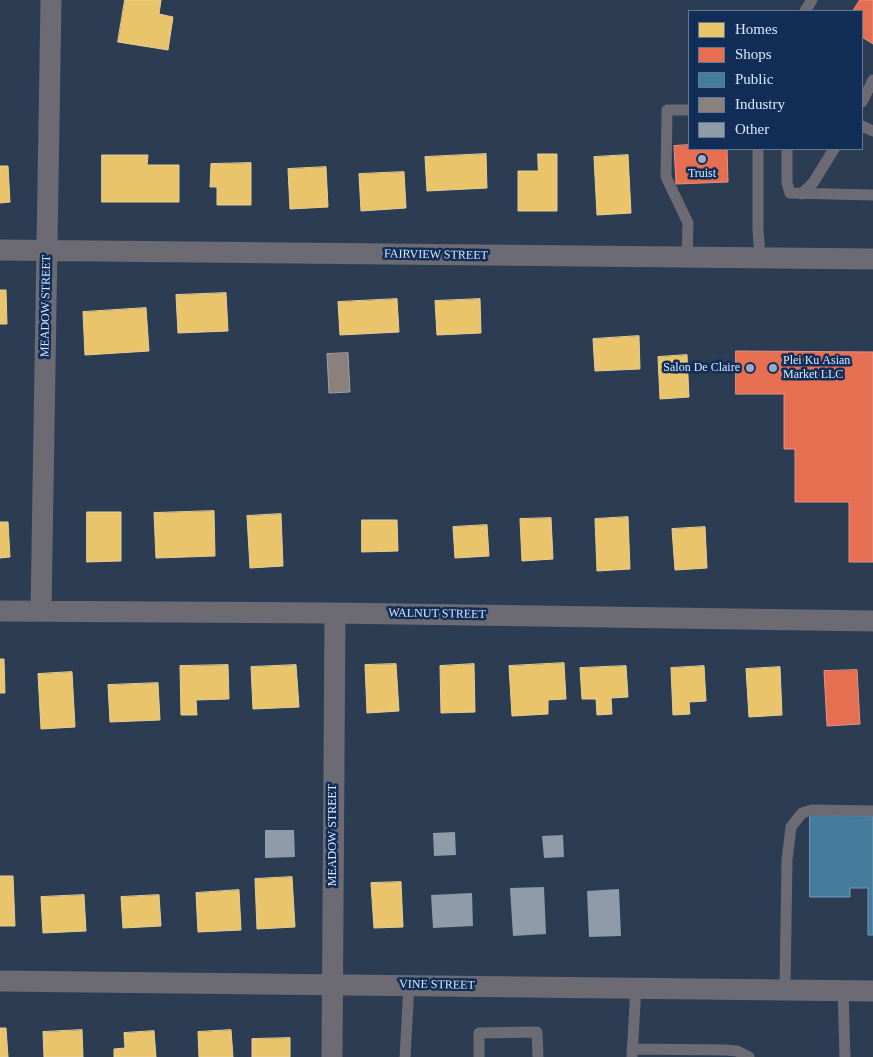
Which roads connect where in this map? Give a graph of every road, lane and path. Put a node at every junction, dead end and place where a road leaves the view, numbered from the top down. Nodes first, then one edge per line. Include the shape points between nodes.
1 (51, 0) edge
2 (873, 80) edge
3 (863, 100) edge
4 (688, 110) edge
5 (758, 150) edge
6 (787, 150) edge
7 (833, 150) edge
8 (801, 194) junction
9 (873, 195) edge
10 (0, 250) edge
11 (47, 250) junction
12 (687, 258) junction
13 (760, 258) junction
14 (873, 259) edge
15 (0, 611) edge
16 (40, 612) junction
17 (335, 613) junction
18 (873, 621) edge
19 (873, 812) edge
20 (0, 981) edge
21 (332, 984) junction
22 (410, 985) junction
23 (636, 988) junction
24 (785, 989) junction
25 (843, 990) junction
26 (873, 991) edge
27 (632, 1053) edge
28 (332, 1057) edge
29 (405, 1057) edge
30 (480, 1057) edge
31 (538, 1057) edge
32 (750, 1057) edge
33 (845, 1057) edge

1 - 11 street, MEADOW STREET
2 - 3 lane
4 - 12 lane via 667,110 666,177 688,224
5 - 13 lane
6 - 8 lane via 790,193
7 - 8 lane via 813,183
8 - 9 lane
10 - 11 street, FAIRVIEW STREET
11 - 12 street, FAIRVIEW STREET
11 - 16 street, MEADOW STREET
12 - 13 street, FAIRVIEW STREET
13 - 14 street, FAIRVIEW STREET
15 - 16 street, WALNUT STREET
16 - 17 street, WALNUT STREET
17 - 18 street, WALNUT STREET
17 - 21 street, MEADOW STREET
19 - 24 lane via 812,810 802,814 791,827 787,860
20 - 21 street, VINE STREET
21 - 22 street, VINE STREET
21 - 28 street, MEADOW STREET
22 - 23 street, VINE STREET
22 - 29 lane
23 - 24 street, VINE STREET
23 - 27 lane
24 - 25 street, VINE STREET
25 - 26 street, VINE STREET
25 - 33 lane
27 - 32 lane via 726,1050
30 - 31 lane via 479,1033 537,1032

